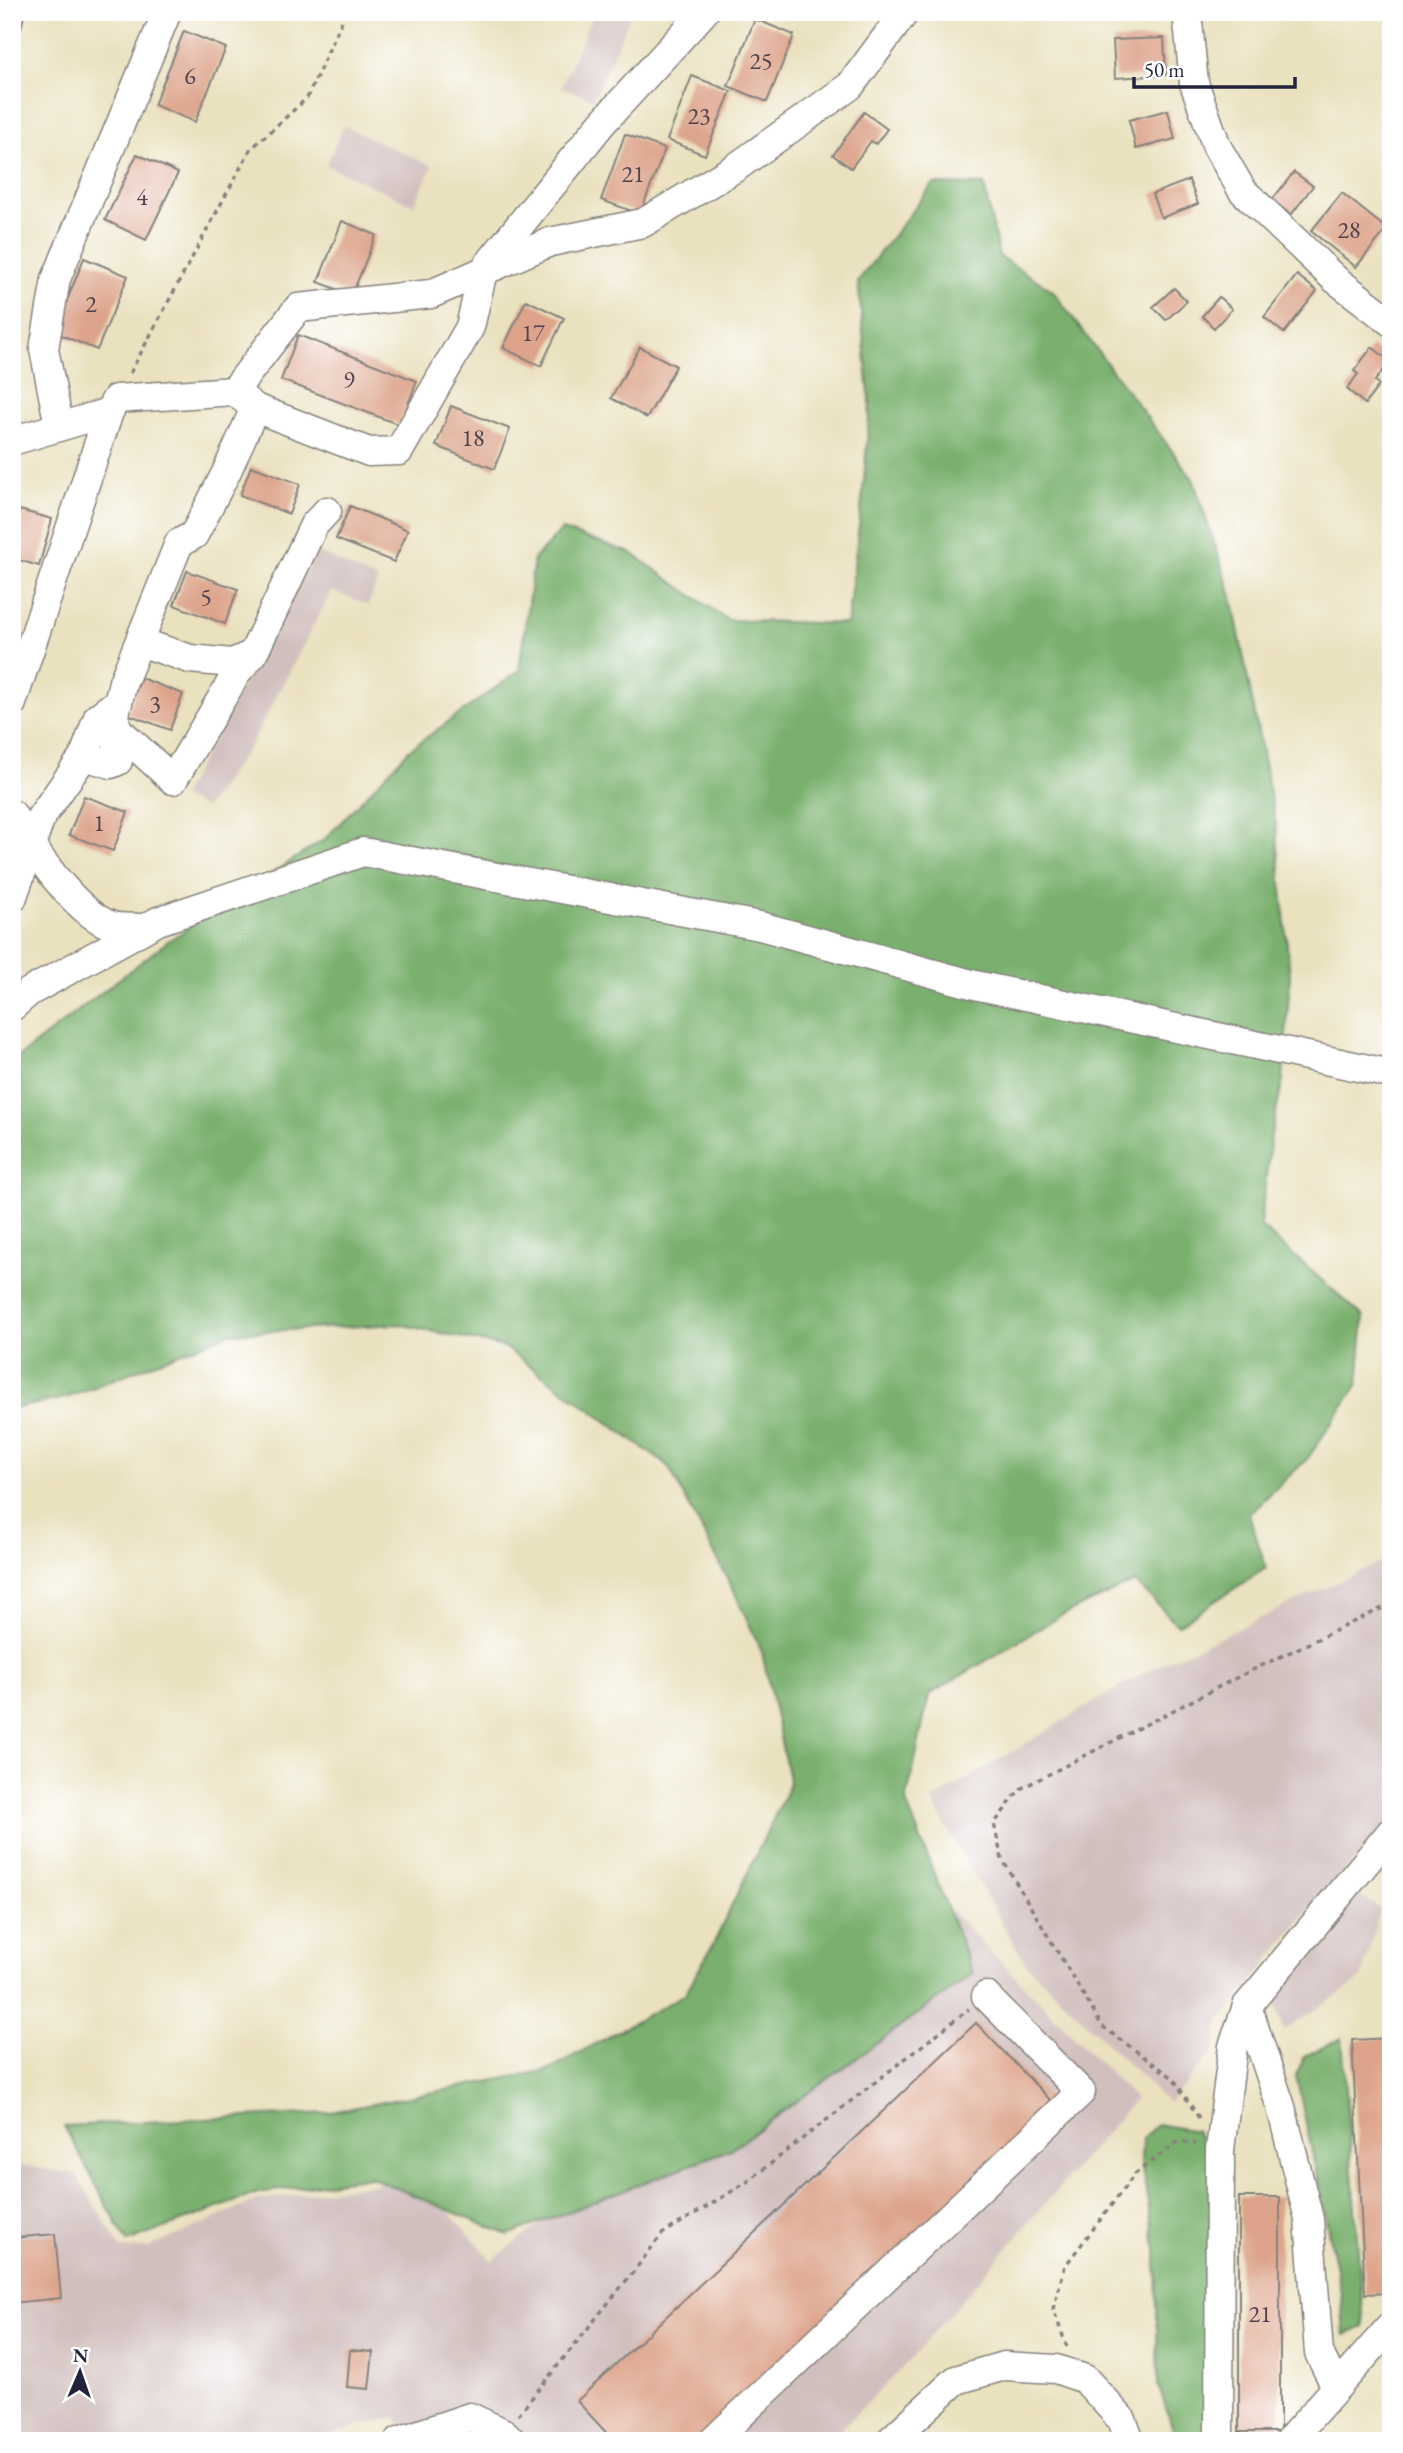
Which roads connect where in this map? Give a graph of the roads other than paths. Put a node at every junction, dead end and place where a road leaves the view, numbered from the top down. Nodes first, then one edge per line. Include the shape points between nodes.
1 (167, 12) edge
2 (704, 12) edge
3 (905, 12) edge
4 (1187, 12) edge
5 (483, 271) junction
6 (1391, 322) edge
7 (244, 399) junction
8 (112, 405) junction
9 (59, 426) junction
10 (12, 441) edge
11 (327, 511) dead end
12 (140, 642) junction
13 (253, 654) junction
14 (12, 703) edge
15 (117, 715) junction
16 (12, 814) edge
17 (31, 847) junction
18 (12, 900) edge
19 (143, 928) junction
20 (12, 1007) edge
21 (1391, 1074) edge
22 (1391, 1832) edge
23 (986, 1996) road end
24 (1247, 2006) junction
25 (1391, 2326) edge
26 (1336, 2387) junction
27 (508, 2437) edge
28 (399, 2441) edge
29 (713, 2441) edge
30 (890, 2441) edge
31 (1130, 2441) edge
32 (1219, 2441) edge
33 (1289, 2441) edge

1 - 9 street via 56,279 44,349
2 - 5 street via 601,123
3 - 5 street via 850,86 735,168 643,223 550,242
4 - 6 street via 1194,83 1217,147 1242,190 1335,279
5 - 7 street via 431,295 298,308
5 - 7 street via 470,327 399,451 369,452
7 - 8 street
7 - 12 street via 226,473 194,535 179,543
8 - 9 street
8 - 14 street
9 - 10 street
11 - 13 street via 314,525
12 - 13 street via 190,659 232,663
12 - 15 street via 123,682
13 - 15 street via 238,671 173,780
15 - 17 street via 118,761 111,764 84,756 41,817
16 - 17 street
17 - 18 street
17 - 19 street via 79,904 110,926
19 - 20 street via 29,992
19 - 21 street via 363,852 760,926 975,985
22 - 24 street
23 - 29 street via 1081,2092
24 - 26 street via 1282,2107 1309,2219 1320,2353
24 - 32 street via 1233,2046 1220,2150
25 - 26 street
26 - 33 street
27 - 28 street via 470,2417
30 - 31 street via 956,2379 1004,2366 1056,2369 1084,2379 1122,2420

